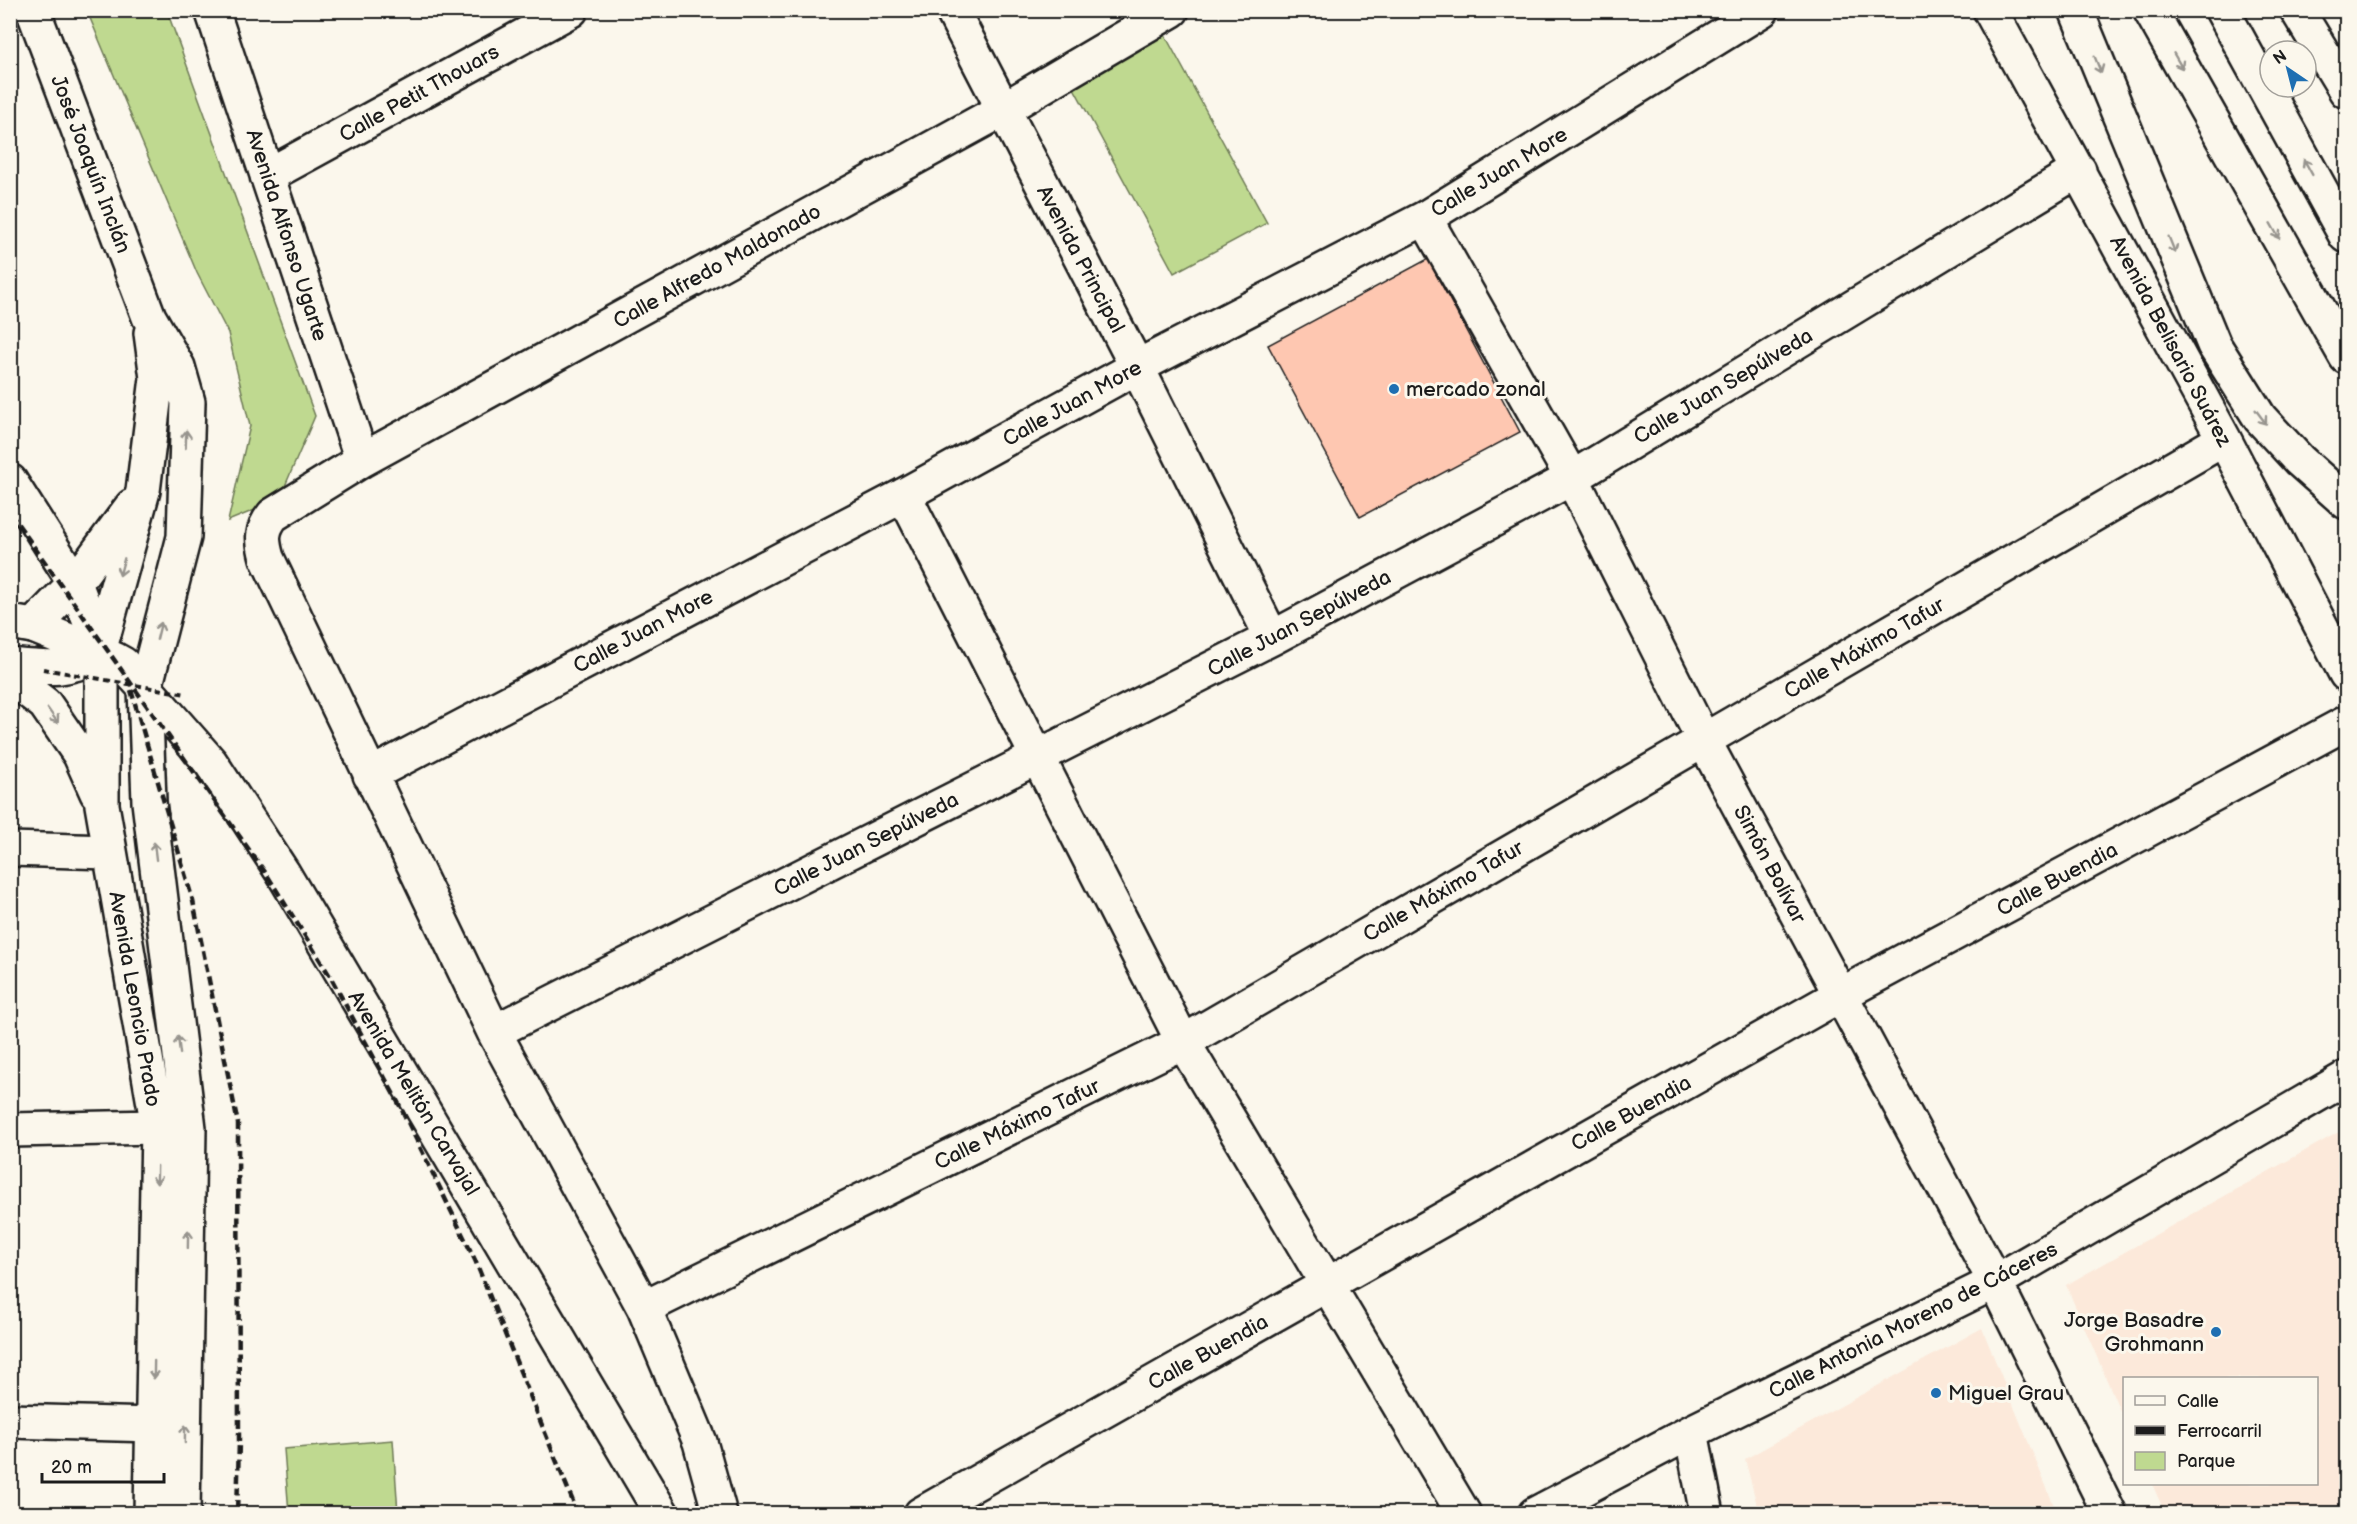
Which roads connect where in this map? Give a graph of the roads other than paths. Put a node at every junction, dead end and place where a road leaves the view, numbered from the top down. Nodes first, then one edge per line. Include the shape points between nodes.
1 (33, 10) edge
2 (212, 10) edge
3 (571, 10) edge
4 (952, 10) edge
5 (1172, 10) edge
6 (1762, 10) edge
7 (1990, 10) edge
8 (2076, 10) edge
9 (2150, 10) edge
10 (2222, 10) edge
11 (2297, 10) edge
12 (2346, 91) edge
13 (1002, 110) junction
14 (2079, 170) junction
15 (267, 176) junction
16 (1425, 218) junction
17 (2346, 236) edge
18 (149, 317) junction
19 (2346, 357) edge
20 (1137, 367) junction
21 (2224, 439) junction
22 (362, 460) junction
23 (1572, 478) junction
24 (10, 481) edge
25 (143, 490) junction
26 (904, 495) junction
27 (2346, 502) edge
28 (75, 583) junction
29 (22, 624) edge
30 (1272, 638) junction
31 (102, 654) junction
32 (10, 665) edge
33 (2346, 674) edge
34 (10, 677) edge
35 (145, 687) junction
36 (2346, 723) edge
37 (1704, 741) junction
38 (1038, 757) junction
39 (370, 775) junction
40 (102, 805) junction
41 (10, 849) edge
42 (109, 852) junction
43 (1840, 995) junction
44 (494, 1032) junction
45 (1183, 1042) junction
46 (2346, 1078) edge
47 (158, 1127) junction
48 (10, 1130) edge
49 (1995, 1282) junction
50 (1328, 1284) junction
51 (644, 1308) junction
52 (10, 1421) edge
53 (153, 1425) junction
54 (1691, 1432) junction
55 (151, 1514) edge
56 (183, 1514) edge
57 (662, 1514) edge
58 (720, 1514) edge
59 (921, 1514) edge
60 (1464, 1514) edge
61 (1535, 1514) edge
62 (1707, 1514) edge
63 (2110, 1514) edge

1 - 18 main road, José Joaquín Inclán
2 - 15 main road, Avenida Alfonso Ugarte
3 - 15 main road, Calle Petit Thouars
4 - 13 main road, Avenida Principal
5 - 13 main road, Calle Alfredo Maldonado
6 - 16 main road, Calle Juan More
7 - 14 main road, Avenida Belisario Suárez
8 -> 27 main road via 2214,345 2260,418
9 -> 19 main road
17 -> 10 main road
11 - 12 main road
13 - 20 main road, Avenida Principal
13 - 22 main road, Calle Alfredo Maldonado
14 - 21 main road, Avenida Belisario Suárez
14 - 23 main road, Calle Juan Sepúlveda
15 - 22 main road, Avenida Alfonso Ugarte
16 - 20 main road, Calle Juan More
16 - 23 main road, Simón Bolívar
18 - 25 main road, José Joaquín Inclán via 158,378
35 -> 18 main road, José Joaquín Inclán via 184,537 188,402 178,367
20 - 26 main road, Calle Juan More
20 - 30 main road, Avenida Principal
21 - 33 main road, Avenida Belisario Suárez
21 - 37 main road, Calle Máximo Tafur
22 - 39 main road, Calle Alfredo Maldonado via 273,515 262,540
23 - 30 main road, Calle Juan Sepúlveda
23 - 37 main road, Simón Bolívar
24 - 28 main road
25 - 28 main road
25 -> 31 main road, Avenida Leoncio Prado via 102,641
26 - 38 main road
26 - 39 main road, Calle Juan More
28 - 29 main road
28 - 31 main road
29 - 31 main road, Avenida Melitón Carvajal
30 - 38 main road, Calle Juan Sepúlveda
31 - 32 main road via 56,669
31 - 35 main road, Avenida Melitón Carvajal via 123,664
31 - 40 main road, Avenida Leoncio Prado
34 -> 40 main road via 45,704 81,755
56 -> 35 main road, Avenida Leoncio Prado via 189,1128 149,802
35 - 57 main road, Avenida Melitón Carvajal via 211,763 283,873
36 - 43 main road, Calle Buendia
37 - 43 main road, Simón Bolívar
37 - 45 main road, Calle Máximo Tafur
38 - 44 main road, Calle Juan Sepúlveda
38 - 45 main road
39 - 44 main road
40 - 42 main road, Avenida Leoncio Prado
41 - 42 main road
42 - 47 main road, Avenida Leoncio Prado
43 - 49 main road, Simón Bolívar
43 - 50 main road, Calle Buendia
44 - 51 main road
45 - 50 main road
45 - 51 main road, Calle Máximo Tafur
46 - 49 main road, Calle Antonia Moreno de Cáceres
47 - 48 main road
47 -> 53 main road, Avenida Leoncio Prado
49 - 54 main road, Calle Antonia Moreno de Cáceres
49 - 63 main road, Simón Bolívar
50 - 59 main road, Calle Buendia
50 - 60 main road
51 - 58 main road via 700,1442
52 - 53 main road
53 - 55 main road, Avenida Leoncio Prado
54 - 61 main road, Calle Antonia Moreno de Cáceres
54 - 62 main road

